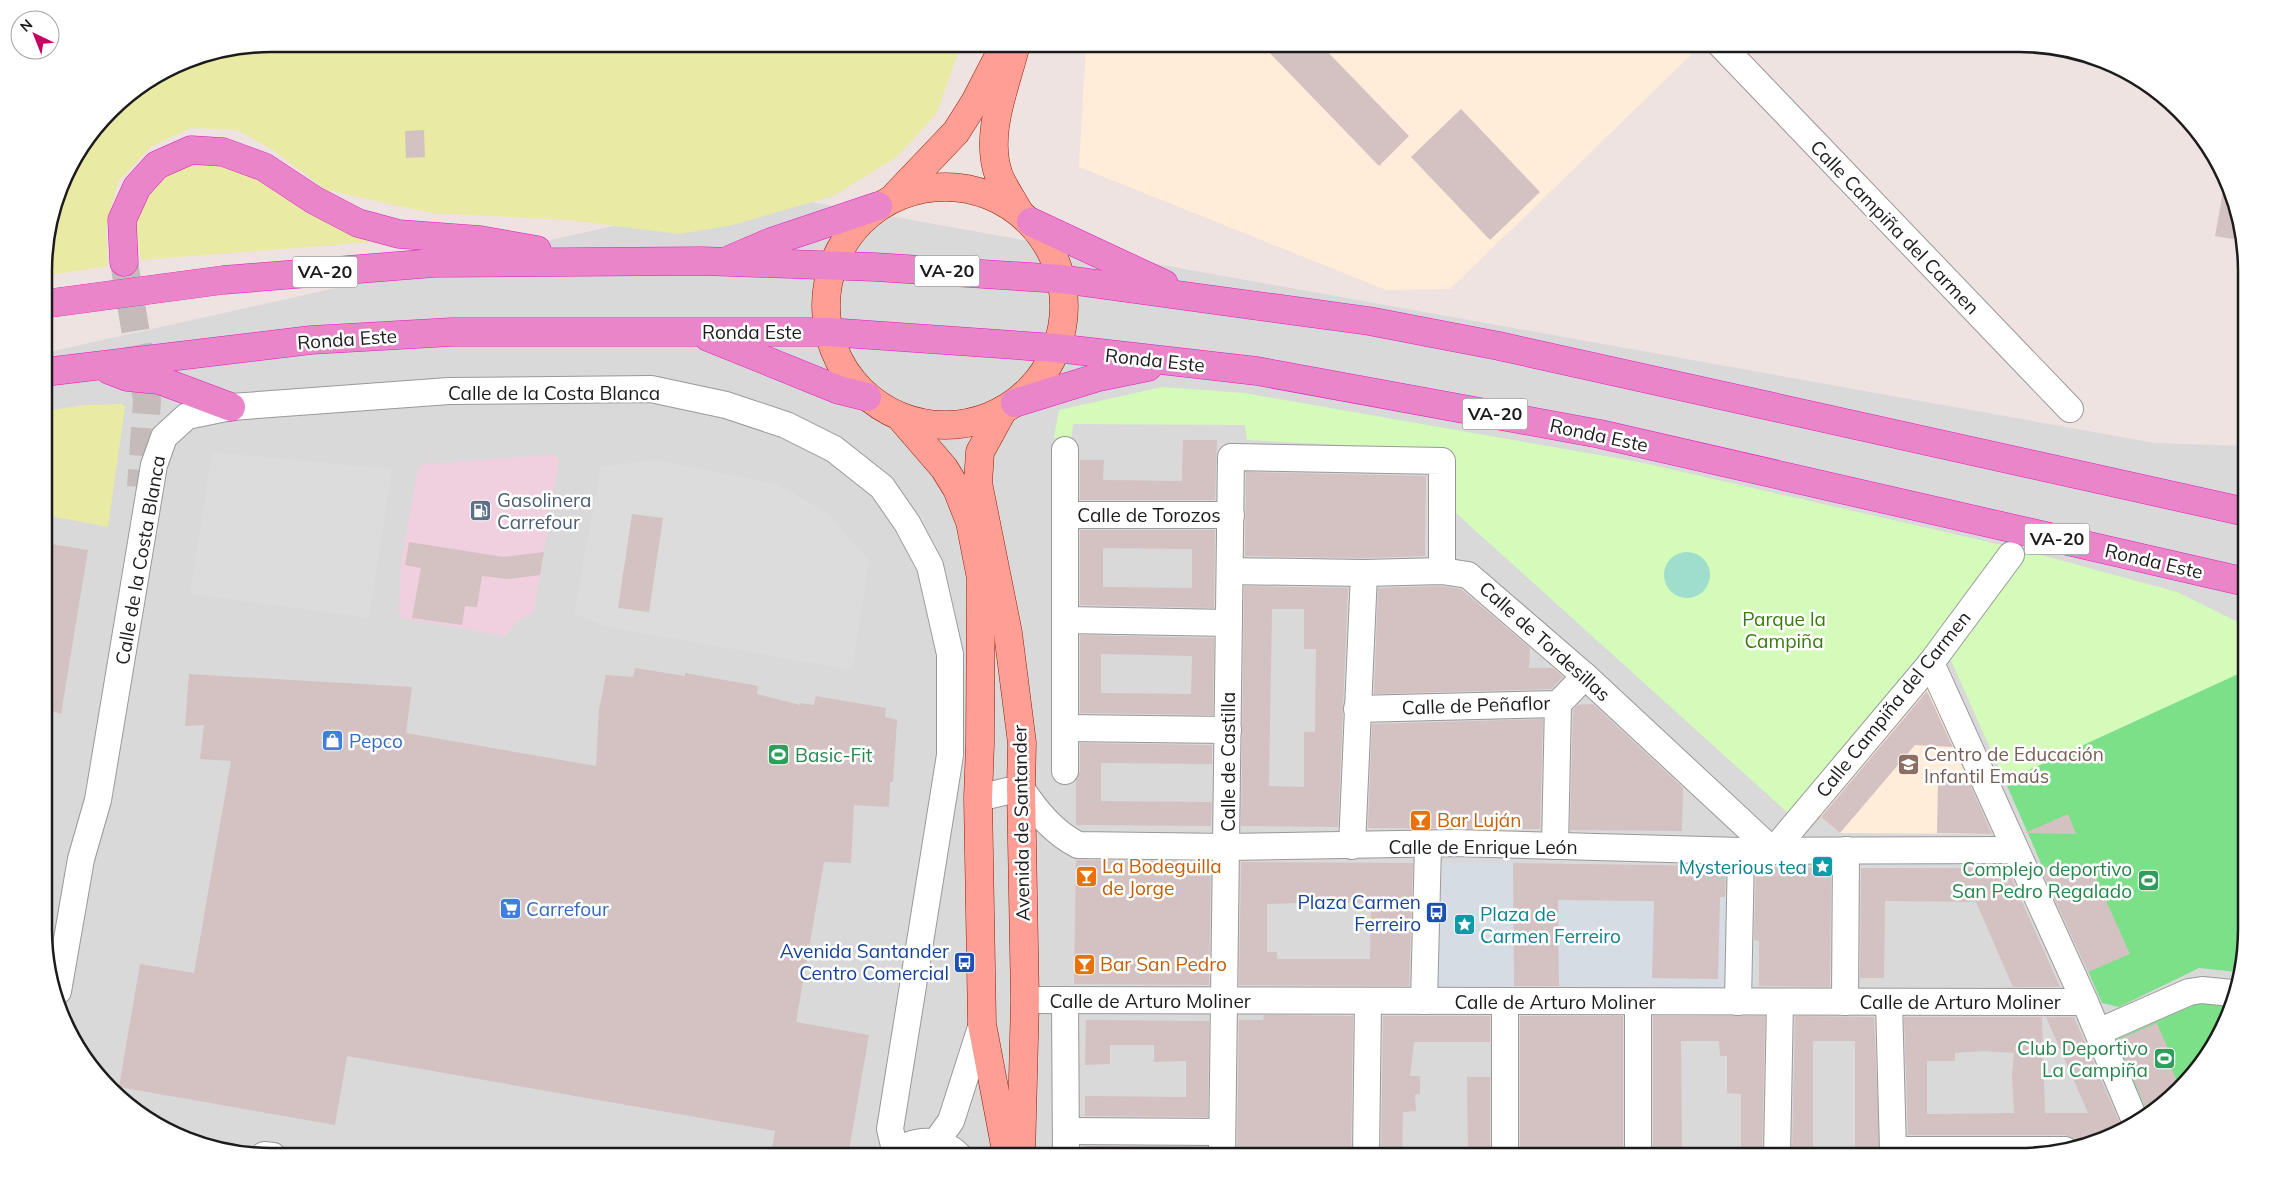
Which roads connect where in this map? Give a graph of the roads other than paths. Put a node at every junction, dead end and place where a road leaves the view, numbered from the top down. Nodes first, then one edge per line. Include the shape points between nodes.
1 (1001, 52) edge
2 (1014, 52) edge
3 (1728, 52) edge
4 (885, 202) junction
5 (1024, 216) junction
6 (124, 262) tunnel mouth
7 (608, 262) junction
8 (723, 262) junction
9 (832, 266) junction
10 (1061, 278) junction
11 (1185, 294) junction
12 (52, 303) edge
13 (695, 332) junction
14 (828, 332) junction
15 (1056, 348) junction
16 (1171, 363) junction
17 (96, 365) junction
18 (52, 371) edge
19 (867, 397) junction
20 (1009, 406) junction
21 (230, 408) junction
22 (2070, 409) dead end
23 (900, 417) junction
24 (1065, 450) dead end
25 (141, 487) tunnel mouth
26 (2238, 501) edge
27 (2209, 503) junction
28 (2238, 510) edge
29 (1067, 515) junction
30 (1231, 515) junction
31 (2011, 555) dead end
32 (2185, 569) junction
33 (1442, 571) junction
34 (1230, 572) junction
35 (1364, 574) junction
36 (2238, 580) edge
37 (2238, 597) edge
38 (1066, 620) junction
39 (1230, 623) junction
40 (1931, 663) junction
41 (1585, 676) junction
42 (1558, 704) junction
43 (1357, 709) junction
44 (1066, 728) junction
45 (1228, 730) junction
46 (1065, 771) dead end
47 (1021, 788) junction
48 (978, 798) junction
49 (1428, 845) junction
50 (1352, 846) junction
51 (1555, 846) junction
52 (1227, 848) junction
53 (1846, 850) junction
54 (2015, 850) junction
55 (1741, 851) junction
56 (1773, 851) junction
57 (81, 859) junction
58 (59, 983) edge
59 (2229, 993) edge
60 (1025, 1000) junction
61 (1065, 1000) junction
62 (1223, 1001) junction
63 (1424, 1001) junction
64 (1368, 1002) junction
65 (1505, 1002) junction
66 (1638, 1002) junction
67 (1738, 1002) junction
68 (1780, 1002) junction
69 (1845, 1002) junction
70 (1889, 1002) junction
71 (2085, 1002) junction
72 (982, 1024) junction
73 (2098, 1032) junction
74 (2133, 1116) edge
75 (936, 1142) junction
76 (1066, 1144) edge
77 (1222, 1144) edge
78 (894, 1148) edge
79 (904, 1148) edge
80 (949, 1148) edge
81 (1005, 1148) edge
82 (1021, 1148) edge
83 (1366, 1148) edge
84 (1505, 1148) edge
85 (1638, 1148) edge
86 (1777, 1148) edge
87 (1892, 1148) edge

1 - 4 main road via 956,132
2 - 5 main road via 993,132 994,155 999,177
3 - 22 street, Calle Campiña del Carmen
4 - 5 main road via 924,188 946,186 976,190 998,198
4 - 8 highway
4 - 9 main road via 848,235
5 - 10 main road via 1052,252
5 - 11 highway
6 - 7 highway via 122,220 137,187 157,165 191,150 223,152 264,167 314,200 358,223 399,234 480,240
7 - 8 highway, VA-20
7 - 12 highway, VA-20 via 434,263 224,280
8 - 9 highway, VA-20
9 - 10 highway, VA-20
9 - 14 main road via 825,299
10 - 11 highway, VA-20
10 - 15 main road via 1064,311
11 - 27 highway, VA-20 via 1369,321 1499,346
13 - 14 highway, Ronda Este / VA-20
13 - 17 highway, Ronda Este / VA-20 via 424,334 311,340
13 - 19 highway via 840,390
14 - 15 highway, Ronda Este / VA-20
14 - 19 main road via 842,368
15 - 16 highway, Ronda Este / VA-20
15 - 20 main road via 1045,372
16 - 20 highway via 1099,377
16 - 32 highway, Ronda Este / VA-20 via 1257,371 1600,434
17 - 18 highway, Ronda Este / VA-20
17 - 21 highway via 127,377 159,380
19 - 23 main road
20 - 23 main road via 970,423 947,426 923,424
20 - 47 main road, Avenida de Santander via 980,452 978,483 1008,633 1022,743
21 - 57 street, Calle de la Costa Blanca via 187,416 164,437 154,465 98,800
21 - 78 street, Calle de la Costa Blanca via 449,391 651,389 726,405 786,425 834,449 882,487 907,523 930,566 950,654 950,756 890,1130
23 - 48 main road, Avenida de Santander via 944,468 957,489 970,522 981,578
24 - 29 street
25 - 57 street, Calle de la Costa Blanca via 84,799
26 - 27 highway
27 - 28 highway, VA-20
29 - 30 street, Calle de Torozos
29 - 38 street
30 - 33 street, Calle de Castilla via 1232,457 1442,461
30 - 34 street, Calle de Castilla
31 - 40 street, Calle Campiña del Carmen
32 - 36 highway, Ronda Este / VA-20
32 - 37 highway
33 - 35 street, Calle de Tordesillas
33 - 41 street, Calle de Tordesillas via 1468,575
34 - 35 street, Calle de Tordesillas
34 - 39 street, Calle de Castilla
35 - 43 street
38 - 39 street
38 - 44 street
39 - 45 street, Calle de Castilla
40 - 54 street
40 - 56 street, Calle Campiña del Carmen
41 - 42 street, Calle de Peñaflor
41 - 56 street, Calle de Tordesillas
42 - 43 street, Calle de Peñaflor
42 - 51 street
43 - 50 street
44 - 45 street
44 - 46 street
45 - 52 street, Calle de Castilla
47 - 48 street
47 - 52 street, Calle de Enrique León via 1037,812 1066,839 1078,845
47 - 60 main road, Avenida de Santander
48 - 72 main road, Avenida de Santander
49 - 50 street, Calle de Enrique León
49 - 51 street, Calle de Enrique León
49 - 63 street
50 - 52 street, Calle de Enrique León
51 - 55 street, Calle de Enrique León
52 - 62 street, Calle de Castilla
53 - 54 street, Calle de Enrique León
53 - 56 street, Calle de Enrique León
53 - 69 street
54 - 71 street
55 - 56 street, Calle de Enrique León
55 - 67 street
57 - 58 street, Calle de la Costa Blanca
59 - 73 street via 2189,992
60 - 61 street, Calle de Arturo Moliner
60 - 82 main road, Avenida de Santander
61 - 62 street, Calle de Arturo Moliner
61 - 76 street
62 - 64 street, Calle de Arturo Moliner
62 - 77 street, Calle de Castilla
63 - 64 street, Calle de Arturo Moliner
63 - 65 street, Calle de Arturo Moliner
64 - 83 street
65 - 66 street, Calle de Arturo Moliner
65 - 84 street
66 - 67 street, Calle de Arturo Moliner
66 - 85 street
67 - 68 street, Calle de Arturo Moliner
68 - 69 street, Calle de Arturo Moliner
68 - 86 street
69 - 70 street, Calle de Arturo Moliner
70 - 71 street, Calle de Arturo Moliner
70 - 87 street
71 - 73 street
72 - 75 street, Avenida de Santander via 951,1121
72 - 81 main road, Avenida de Santander
73 - 74 street
75 - 79 street via 918,1142
75 - 80 street
76 - 77 street

